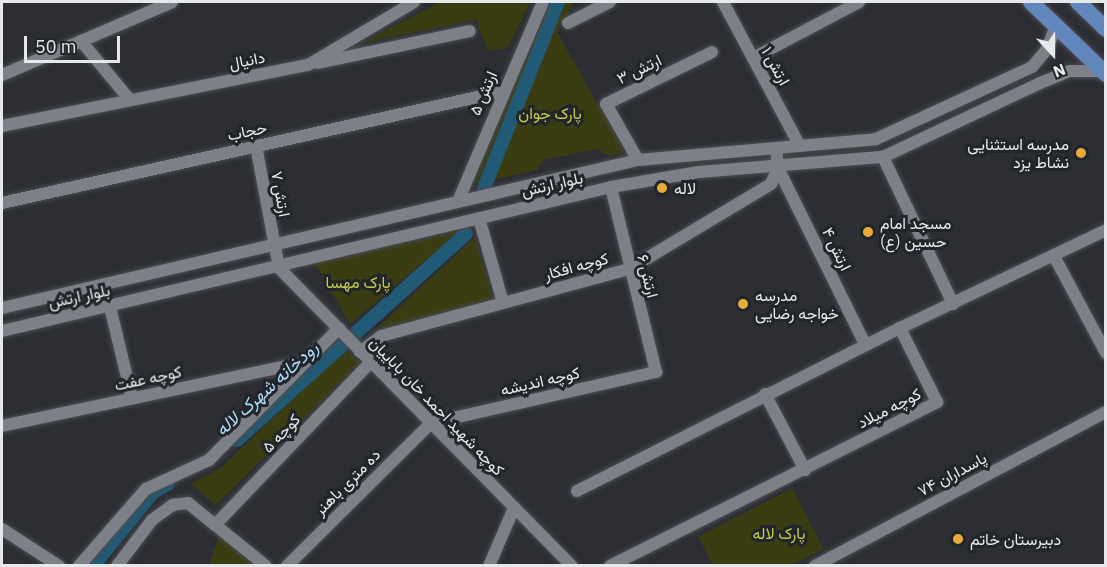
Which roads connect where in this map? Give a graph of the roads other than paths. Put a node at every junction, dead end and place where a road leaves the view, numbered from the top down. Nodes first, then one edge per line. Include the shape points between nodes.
1 (172, 2) edge
2 (414, 2) edge
3 (543, 2) edge
4 (610, 2) edge
5 (723, 2) edge
6 (859, 2) edge
7 (1031, 2) edge
8 (1078, 2) edge
9 (394, 6) edge
10 (568, 23) dead end
11 (1056, 26) junction
12 (1106, 28) edge
13 (470, 31) dead end
14 (81, 40) junction
15 (712, 52) dead end
16 (753, 58) junction
17 (308, 65) junction
18 (1104, 72) edge
19 (2, 75) edge
20 (500, 92) junction
21 (130, 100) junction
22 (2, 126) edge
23 (256, 146) junction
24 (800, 146) junction
25 (776, 148) junction
26 (883, 157) junction
27 (638, 160) junction
28 (778, 168) junction
29 (611, 188) junction
30 (459, 199) junction
31 (2, 203) edge
32 (479, 218) junction
33 (1106, 231) edge
34 (274, 247) junction
35 (1054, 256) junction
36 (279, 268) junction
37 (629, 269) junction
38 (53, 298) junction
39 (503, 303) junction
40 (953, 304) junction
41 (110, 307) junction
42 (2, 308) edge
43 (58, 318) junction
44 (900, 328) junction
45 (2, 331) edge
46 (342, 331) junction
47 (866, 344) junction
48 (358, 349) junction
49 (1106, 353) edge
50 (301, 362) junction
51 (370, 363) junction
52 (656, 372) joint
53 (765, 394) junction
54 (132, 398) junction
55 (1106, 412) edge
56 (431, 423) junction
57 (2, 426) edge
58 (805, 470) junction
59 (577, 491) dead end
60 (514, 508) junction
61 (215, 525) junction
62 (2, 529) edge
63 (59, 566) edge
64 (79, 566) edge
65 (117, 566) edge
66 (266, 566) edge
67 (287, 566) edge
68 (489, 566) edge
69 (572, 566) edge
70 (610, 566) edge
71 (815, 566) edge

1 - 14 street
2 - 9 street, دانیال
3 - 20 street, ارتش ۵
4 - 10 street
5 - 16 street, ارتش ۱
6 - 16 street
7 - 11 main road
8 - 12 main road
9 - 17 street, دانیال
11 - 18 main road
11 - 24 street, بلوار ارتش via 1032,67 876,139
13 - 17 street
14 - 19 street
14 - 21 street
15 - 27 street, ارتش ۳ via 606,104
16 - 24 street, ارتش ۱
17 - 21 street, دانیال
18 - 26 street, بلوار ارتش via 1070,71
20 - 23 street, حجاب
20 - 30 street, ارتش ۵
21 - 22 street, دانیال
23 - 31 street, حجاب
23 - 34 street, ارتش ۷
24 - 25 street, بلوار ارتش
25 - 27 street, بلوار ارتش
25 - 28 street
26 - 28 street, بلوار ارتش
26 - 40 street
27 - 30 street, بلوار ارتش
28 - 29 street, بلوار ارتش via 699,172
28 - 37 street, کوچه افکار via 771,184
28 - 47 street, ارتش ۴
29 - 32 street, بلوار ارتش
29 - 37 street, ارتش ۶
30 - 34 street, بلوار ارتش
32 - 36 street, بلوار ارتش
32 - 39 street
33 - 35 street
34 - 36 street, ارتش ۷
34 - 38 street, بلوار ارتش
35 - 40 street
35 - 49 street
36 - 41 street, بلوار ارتش
36 - 46 street, کوچه شهید احمد خان باباییان
37 - 39 street, کوچه افکار
37 - 52 street, ارتش ۶
38 - 42 street, بلوار ارتش
38 - 43 street
39 - 48 street, کوچه افکار via 381,336
40 - 44 street
41 - 43 street, بلوار ارتش
41 - 54 street
43 - 45 street, بلوار ارتش
44 - 47 street
44 - 58 street, کوچه میلاد via 938,402
46 - 48 street, کوچه شهید احمد خان باباییان
46 - 50 street
47 - 53 street
48 - 51 street, کوچه شهید احمد خان باباییان
50 - 54 street, کوچه عفت
50 - 64 street via 209,460 146,489
51 - 56 street, کوچه شهید احمد خان باباییان
51 - 61 street, کوچه ۵
52 - 56 street, کوچه اندیشه
53 - 58 street
53 - 59 street
54 - 57 street, کوچه عفت
55 - 71 street, پاسداران ۷۴
56 - 60 street, کوچه شهید احمد خان باباییان
56 - 67 street, ده متری باهنر
58 - 70 street, کوچه میلاد
60 - 68 street
60 - 69 street, کوچه شهید احمد خان باباییان
61 - 65 street via 188,503 173,505 152,520
61 - 66 street
62 - 63 street

